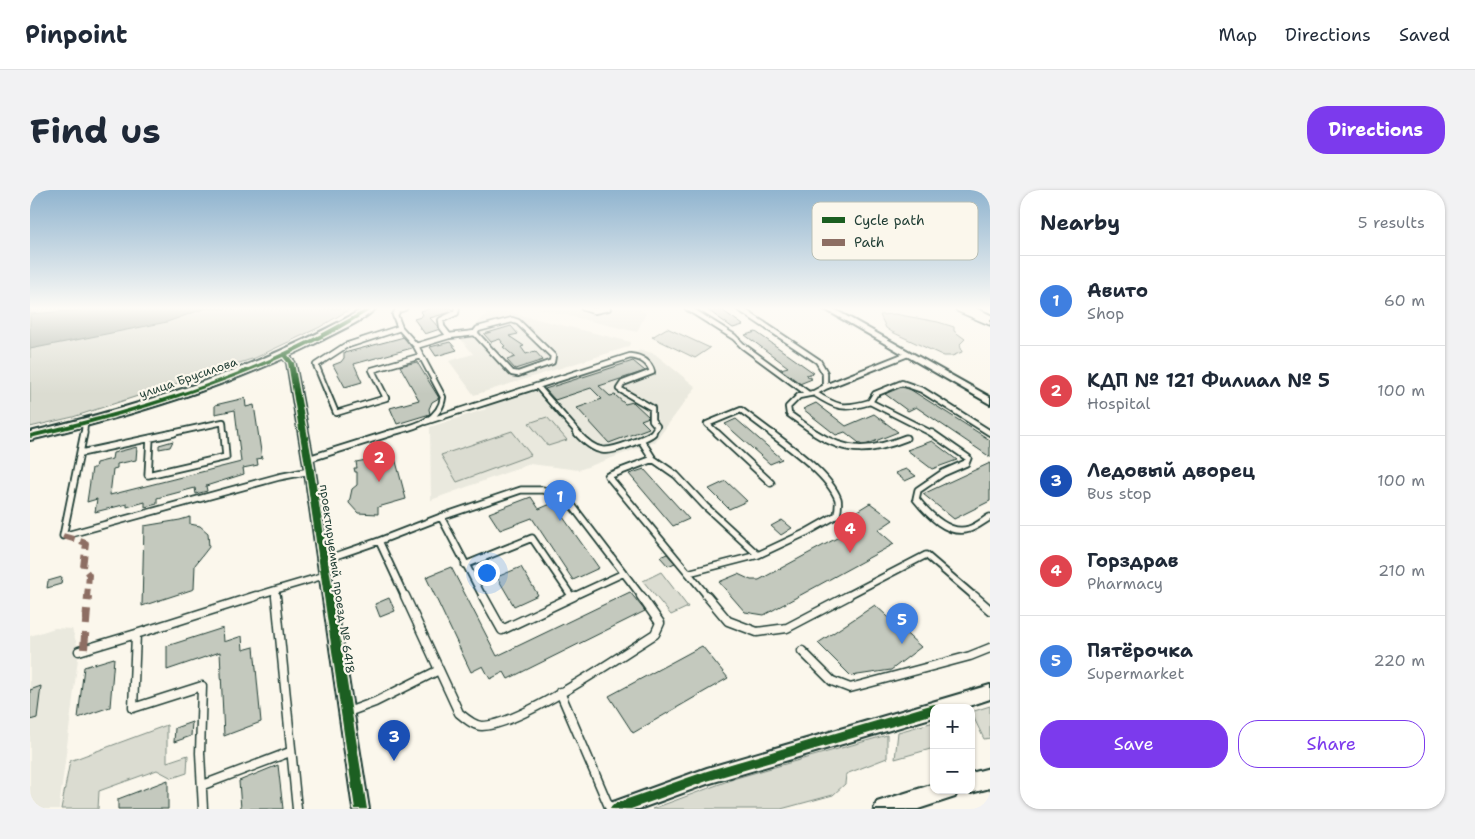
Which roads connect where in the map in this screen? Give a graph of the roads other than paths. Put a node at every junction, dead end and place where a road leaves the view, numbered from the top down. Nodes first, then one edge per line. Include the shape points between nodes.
1 (316, 337) edge
2 (370, 337) edge
3 (408, 337) edge
4 (446, 337) edge
5 (479, 337) edge
6 (533, 337) edge
7 (735, 337) edge
8 (782, 337) edge
9 (878, 337) edge
10 (416, 346) junction
11 (284, 354) junction
12 (908, 354) junction
13 (421, 356) junction
14 (536, 386) junction
15 (825, 387) junction
16 (807, 393) junction
17 (814, 393) junction
18 (990, 401) edge
19 (870, 402) junction
20 (85, 422) junction
21 (425, 422) junction
22 (990, 433) edge
23 (30, 436) edge
24 (150, 438) junction
25 (906, 438) dead end
26 (640, 440) junction
27 (81, 453) junction
28 (308, 459) junction
29 (652, 459) junction
30 (310, 470) junction
31 (771, 483) dead end
32 (441, 517) junction
33 (990, 517) edge
34 (379, 541) junction
35 (758, 555) junction
36 (465, 565) junction
37 (325, 567) junction
38 (624, 573) junction
39 (688, 573) junction
40 (275, 590) junction
41 (572, 597) junction
42 (990, 610) edge
43 (136, 634) junction
44 (990, 648) edge
45 (79, 651) dead end
46 (802, 651) dead end
47 (439, 670) junction
48 (560, 692) junction
49 (990, 692) edge
50 (951, 704) edge
51 (930, 710) edge
52 (345, 713) junction
53 (290, 752) junction
54 (990, 778) edge
55 (975, 782) edge
56 (203, 785) junction
57 (935, 794) edge
58 (203, 809) edge
59 (297, 809) edge
60 (361, 809) edge
61 (610, 809) edge
62 (616, 809) edge
63 (884, 809) edge

1 - 11 street, улица Брусилова
2 - 13 lane via 346,344 316,364 336,413 386,398 372,370
3 - 10 lane
4 - 10 lane
5 - 6 lane via 512,373 518,374 553,360 553,356
7 - 16 lane
8 - 15 lane via 818,361 826,376
9 - 12 street
10 - 13 lane
11 - 20 street, улица Брусилова via 174,396
11 - 28 street, проектируемый проезд № 6418 via 291,363
12 - 15 lane
12 - 18 street
13 - 21 lane via 443,397 440,408
14 - 21 lane
14 - 26 lane via 592,448 608,451
14 - 26 lane via 630,356 639,357 651,367 652,372 619,386 625,394 645,402 653,410 656,430
15 - 17 lane
16 - 17 lane
16 - 25 lane via 790,403 789,414 827,441 870,451 886,448
17 - 19 lane via 842,408
19 - 22 lane via 875,394 902,383 911,385
19 - 33 lane via 929,432 968,458 966,463 943,473 918,490 916,500 923,508 945,524 960,530 969,529
20 - 23 street, улица Брусилова
20 - 27 lane
21 - 28 lane
24 - 24 lane via 223,422 226,457 148,475
24 - 27 lane
26 - 29 lane
27 - 30 lane via 63,536
28 - 30 street, проектируемый проезд № 6418
29 - 35 lane via 676,475
29 - 39 lane via 608,476
30 - 37 street, проектируемый проезд № 6418
31 - 35 lane via 707,424 741,410 798,454 834,491 839,502 837,515
32 - 34 lane
32 - 36 lane
32 - 38 lane via 521,490 542,490 565,496
34 - 37 lane
34 - 47 lane
35 - 39 lane
36 - 41 lane via 532,538
36 - 41 lane via 502,630
37 - 40 lane
37 - 52 street, проектируемый проезд № 6418
38 - 41 lane
38 - 48 lane via 660,623 655,634
39 - 42 lane via 728,621 757,632 787,628 926,555
40 - 43 lane
40 - 53 lane
43 - 45 lane
43 - 56 lane via 133,708 202,686 200,753
44 - 46 lane via 850,688 832,681
47 - 48 lane via 459,713 482,726 513,716
47 - 52 lane
48 - 61 lane
49 - 50 street
51 - 62 street via 707,776
52 - 60 street, проектируемый проезд № 6418
53 - 56 lane
53 - 59 lane
54 - 55 street
56 - 58 lane
57 - 63 street

